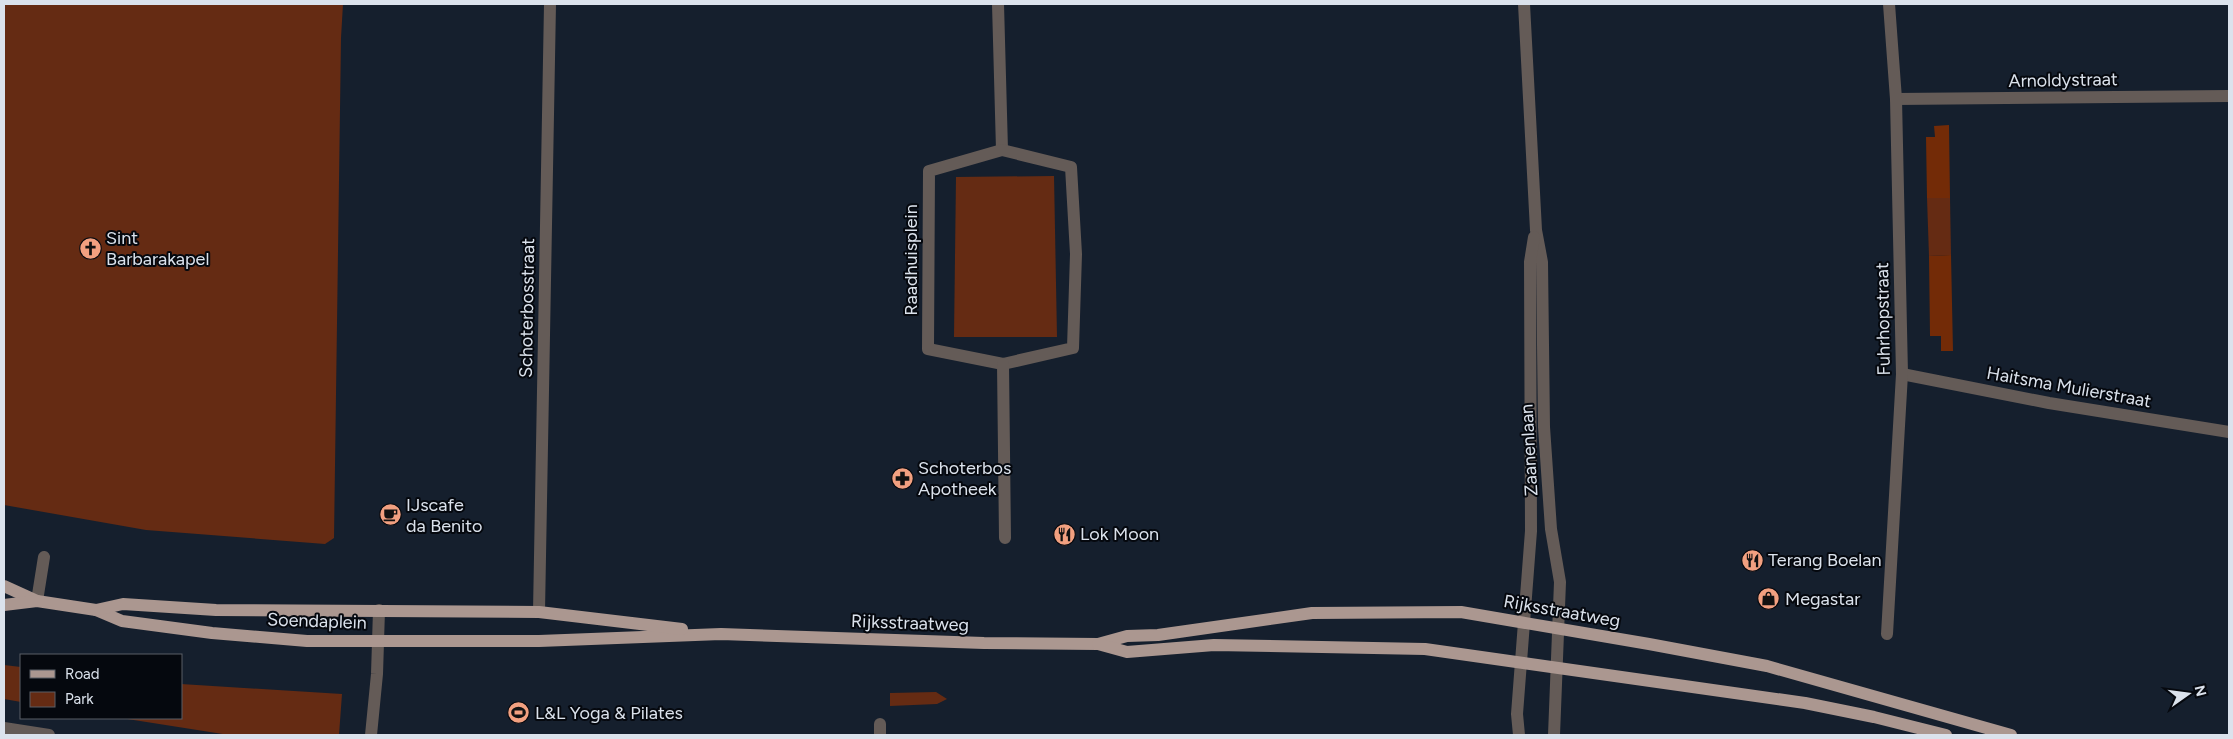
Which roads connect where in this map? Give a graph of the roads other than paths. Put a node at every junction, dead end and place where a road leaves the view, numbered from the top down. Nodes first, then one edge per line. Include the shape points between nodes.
1 (550, 4) edge
2 (998, 4) edge
3 (1524, 4) edge
4 (1889, 4) edge
5 (2229, 96) edge
6 (1896, 99) junction
7 (1002, 150) junction
8 (1536, 230) junction
9 (1003, 364) junction
10 (1902, 374) junction
11 (2229, 432) edge
12 (1005, 538) dead end
13 (44, 557) dead end
14 (4, 586) edge
15 (37, 601) junction
16 (4, 605) edge
17 (96, 610) junction
18 (379, 610) junction
19 (539, 612) junction
20 (1524, 622) junction
21 (1558, 628) junction
22 (721, 634) junction
23 (1887, 634) dead end
24 (378, 641) junction
25 (539, 641) joint
26 (1098, 644) junction
27 (1521, 664) junction
28 (1556, 669) junction
29 (4, 728) edge
30 (49, 735) edge
31 (371, 735) edge
32 (1519, 735) edge
33 (1554, 735) edge
34 (1946, 735) edge
35 (2011, 735) edge

1 - 19 street, Schoterbosstraat
2 - 7 street
3 - 8 street, Zaanenlaan
4 - 6 street, Fuhrhopstraat
5 - 6 street, Arnoldystraat
6 - 10 street, Fuhrhopstraat
7 - 9 street, Raadhuisplein via 1071,167 1076,254 1073,348
7 - 9 street, Raadhuisplein via 929,170 928,349
8 - 20 street, Zaanenlaan via 1530,262 1530,531
8 - 21 street, Zaanenlaan via 1542,262 1544,427 1551,529 1560,582
9 - 12 street
10 - 11 street, Haitsma Mulierstraat via 2049,403
10 - 23 street, Fuhrhopstraat
13 - 15 street
14 - 15 main road, Soendaplein
15 - 16 main road, Soendaplein
15 - 17 main road, Soendaplein
17 - 18 main road, Soendaplein via 123,604 216,610
17 - 24 main road, Soendaplein via 122,621 212,633 307,641
18 - 19 main road, Soendaplein
18 - 24 street
19 - 22 main road, Rijksstraatweg
20 - 21 main road, Rijksstraatweg
20 - 26 main road, Rijksstraatweg via 1461,612 1312,613 1158,635 1126,636
20 - 27 street, Zaanenlaan
21 - 28 street, Zaanenlaan
21 - 35 main road, Rijksstraatweg via 1767,666
22 - 25 main road, Rijksstraatweg
22 - 26 main road, Rijksstraatweg
24 - 25 main road, Soendaplein
24 - 31 street
26 - 27 main road, Rijksstraatweg via 1127,652 1214,645 1425,649
27 - 28 main road, Rijksstraatweg
27 - 32 street, Zaanenlaan via 1517,714
28 - 33 street, Zaanenlaan
28 - 34 main road, Rijksstraatweg via 1805,703
29 - 30 street

